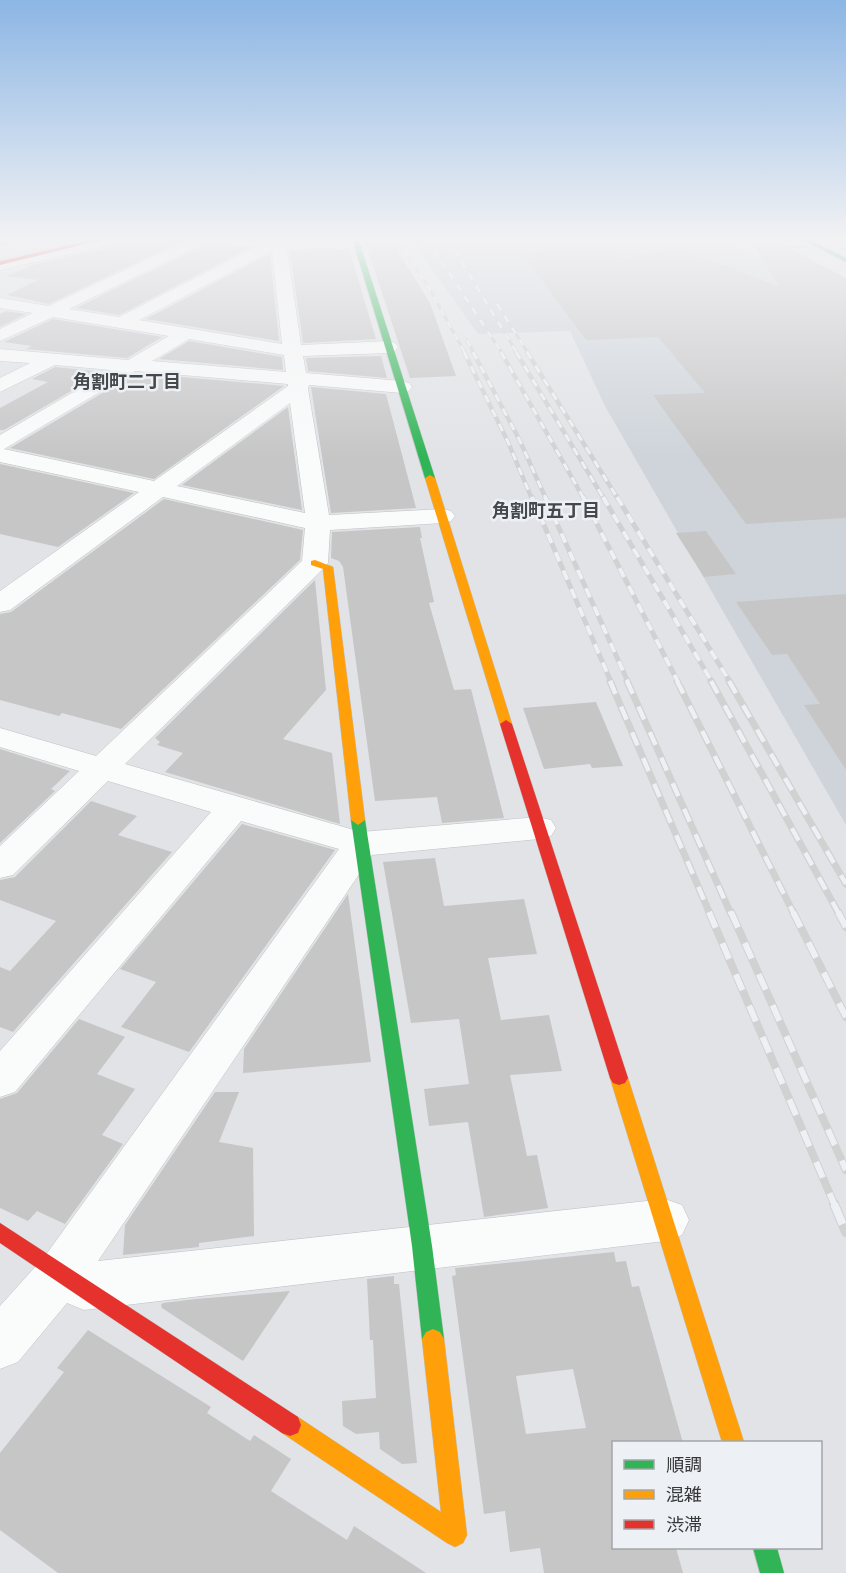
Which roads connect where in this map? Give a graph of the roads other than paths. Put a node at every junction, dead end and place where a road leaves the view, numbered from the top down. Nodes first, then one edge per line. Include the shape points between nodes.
1 (52, 311) edge
2 (55, 311) edge
3 (142, 311) edge
4 (287, 311) edge
5 (378, 311) edge
6 (121, 322) junction
7 (186, 333) junction
8 (0, 336) edge
9 (94, 336) dead end
10 (77, 345) dead end
11 (389, 347) junction
12 (293, 351) junction
13 (0, 355) edge
14 (52, 358) junction
15 (135, 365) junction
16 (299, 383) junction
17 (0, 386) edge
18 (402, 387) junction
19 (0, 444) edge
20 (0, 455) edge
21 (158, 488) junction
22 (443, 516) junction
23 (318, 523) junction
24 (315, 562) junction
25 (0, 604) edge
26 (0, 737) edge
27 (101, 767) junction
28 (234, 808) junction
29 (539, 828) junction
30 (361, 844) junction
31 (0, 866) edge
32 (0, 1080) edge
33 (665, 1220) junction
34 (0, 1232) edge
35 (422, 1246) junction
36 (73, 1279) junction
37 (0, 1344) edge
38 (732, 1441) edge
39 (765, 1549) edge
40 (772, 1573) edge

1 - 8 street
2 - 6 street
3 - 6 street
4 - 12 street
5 - 11 main road
6 - 7 street
6 - 9 street
7 - 12 street
7 - 15 street
10 - 14 street
11 - 12 street
11 - 18 main road
12 - 16 street
13 - 14 street
14 - 15 street
14 - 17 street
15 - 16 street
15 - 19 street
16 - 18 street
16 - 21 street
16 - 23 street
18 - 22 main road
20 - 21 street
21 - 23 street
21 - 25 street
22 - 23 street
22 - 29 main road
23 - 24 street
24 - 27 street
24 - 30 main road via 328,567
26 - 27 street
27 - 28 street
27 - 31 street
28 - 30 street
28 - 32 street
29 - 30 street
29 - 33 main road
30 - 35 main road
30 - 36 street
33 - 35 street
33 - 38 main road
34 - 36 main road
35 - 36 street
35 - 36 main road via 455,1535
36 - 37 street
39 - 40 main road

